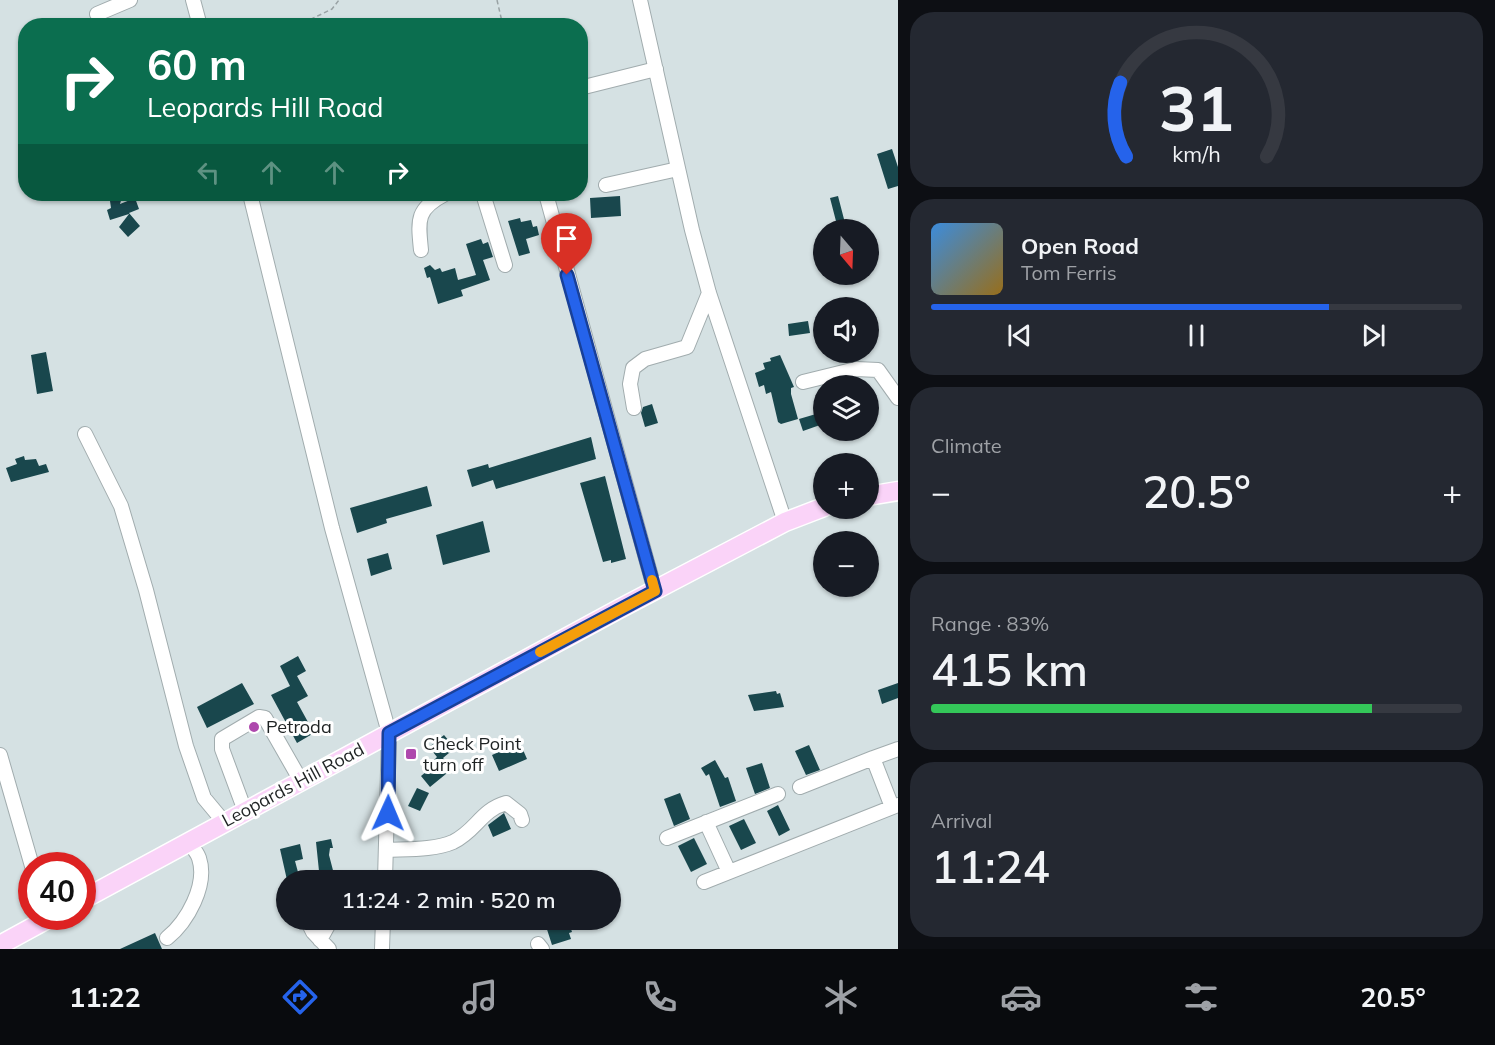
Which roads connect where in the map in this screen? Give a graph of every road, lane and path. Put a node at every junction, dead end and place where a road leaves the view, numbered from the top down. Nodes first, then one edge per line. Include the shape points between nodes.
1 (130, 0) edge
2 (193, 0) edge
3 (339, 0) edge
4 (497, 0) edge
5 (640, 0) edge
6 (97, 14) dead end
7 (198, 18) edge
8 (313, 18) edge
9 (501, 18) edge
10 (656, 69) junction
11 (588, 86) edge
12 (678, 170) junction
13 (606, 185) dead end
14 (252, 201) edge
15 (430, 201) edge
16 (485, 201) edge
17 (548, 201) edge
18 (421, 250) dead end
19 (505, 265) dead end
20 (709, 293) junction
21 (803, 382) dead end
22 (898, 398) edge
23 (634, 408) dead end
24 (85, 434) dead end
25 (898, 491) edge
26 (879, 494) edge
27 (813, 511) edge
28 (785, 522) junction
29 (655, 591) junction
30 (389, 733) junction
31 (898, 749) edge
32 (0, 755) edge
33 (873, 758) junction
34 (301, 781) junction
35 (800, 788) dead end
36 (778, 794) dead end
37 (0, 796) edge
38 (14, 801) junction
39 (895, 806) edge
40 (245, 811) junction
41 (522, 820) dead end
42 (224, 822) junction
43 (706, 822) junction
44 (667, 838) dead end
45 (188, 842) junction
46 (387, 850) junction
47 (28, 852) edge
48 (386, 870) edge
49 (729, 872) junction
50 (704, 882) dead end
51 (96, 892) edge
52 (27, 930) edge
53 (314, 930) edge
54 (329, 930) edge
55 (383, 930) edge
56 (167, 938) dead end
57 (0, 945) edge
58 (324, 945) edge
59 (382, 949) edge

1 - 6 street
2 - 7 street
3 - 8 path via 332,9
4 - 9 path
5 - 10 street
10 - 11 street
10 - 12 street
12 - 13 street
12 - 20 street
14 - 30 street via 332,528
15 - 18 street via 418,224
16 - 19 street
17 - 29 street
20 - 23 street via 687,347 645,359 633,368 630,384
20 - 28 street
21 - 22 street via 856,369 878,370
24 - 42 street via 121,506 186,746 204,798
25 - 26 main road
27 - 28 main road, Leopards Hill Road
28 - 29 main road, Leopards Hill Road
29 - 30 main road, Leopards Hill Road
30 - 34 main road, Leopards Hill Road
30 - 46 street
31 - 33 street
32 - 38 street
33 - 35 street
33 - 39 street
34 - 40 main road, Leopards Hill Road
34 - 40 street via 265,718 259,717 227,733 222,749
36 - 43 street
37 - 38 street
38 - 47 street
39 - 49 street
40 - 42 main road, Leopards Hill Road
41 - 46 street via 506,803 490,807 470,830 452,842
42 - 45 main road, Leopards Hill Road
43 - 44 street
43 - 49 street
45 - 51 main road, Leopards Hill Road
45 - 56 street via 201,866 196,894 180,927
46 - 48 street
49 - 50 street
52 - 57 main road
53 - 58 street
54 - 58 street
55 - 59 street

